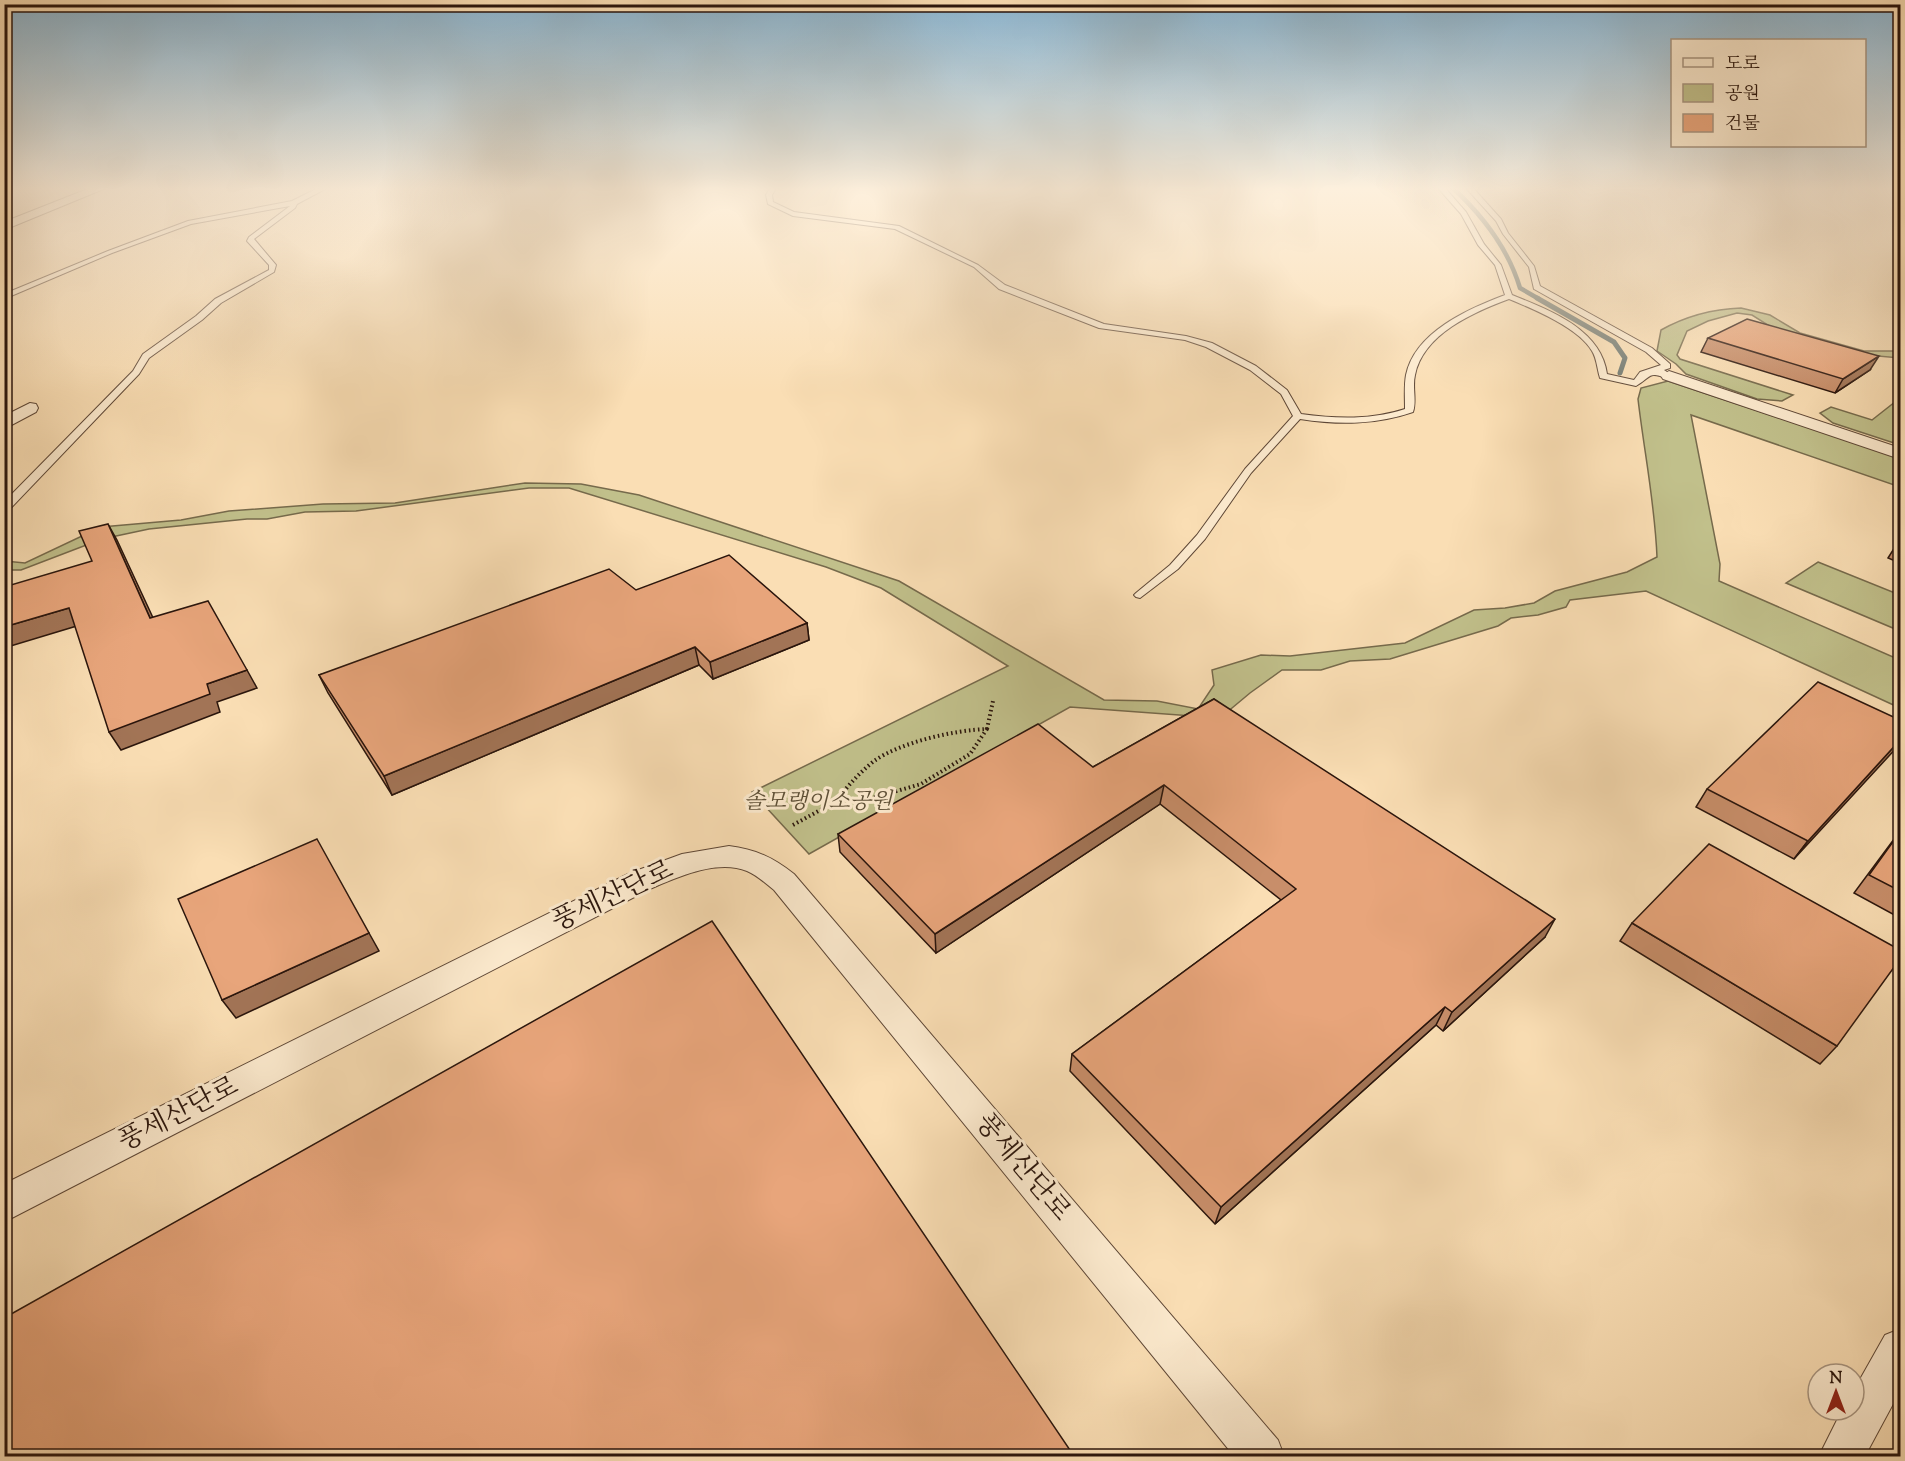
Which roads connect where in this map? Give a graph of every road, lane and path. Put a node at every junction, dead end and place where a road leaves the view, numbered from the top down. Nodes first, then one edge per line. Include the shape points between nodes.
1 (100, 256) edge
2 (264, 256) edge
3 (957, 256) edge
4 (1490, 256) edge
5 (1523, 256) edge
6 (1509, 296) junction
7 (4, 297) edge
8 (1663, 373) junction
9 (30, 408) dead end
10 (1298, 416) junction
11 (4, 424) edge
12 (1900, 454) edge
13 (4, 509) edge
14 (1140, 595) dead end
15 (993, 701) dead end
16 (987, 729) junction
17 (835, 802) junction
18 (793, 825) dead end
19 (4, 1204) edge
20 (1900, 1350) edge
21 (1262, 1456) edge
22 (1841, 1456) edge

1 - 7 lane
2 - 13 lane via 273,265 272,271 218,301 146,356 136,372
3 - 10 lane via 1002,287 1102,326 1209,345 1253,368 1284,392
4 - 6 lane
5 - 8 lane via 1532,267 1538,287 1649,350 1667,366
6 - 8 lane via 1587,339 1595,347 1603,376 1636,383 1642,374
6 - 10 lane via 1482,305 1444,327 1432,339 1411,370 1410,410 1357,421
8 - 12 street
9 - 11 street
10 - 14 lane via 1248,471 1202,537
15 - 16 path
16 - 17 path via 963,730 917,742 876,760
16 - 17 path via 970,754 921,784 869,799
17 - 18 path
19 - 21 street, 풍세산단로 via 640,881 686,862 729,857 757,863 784,882
20 - 22 street

